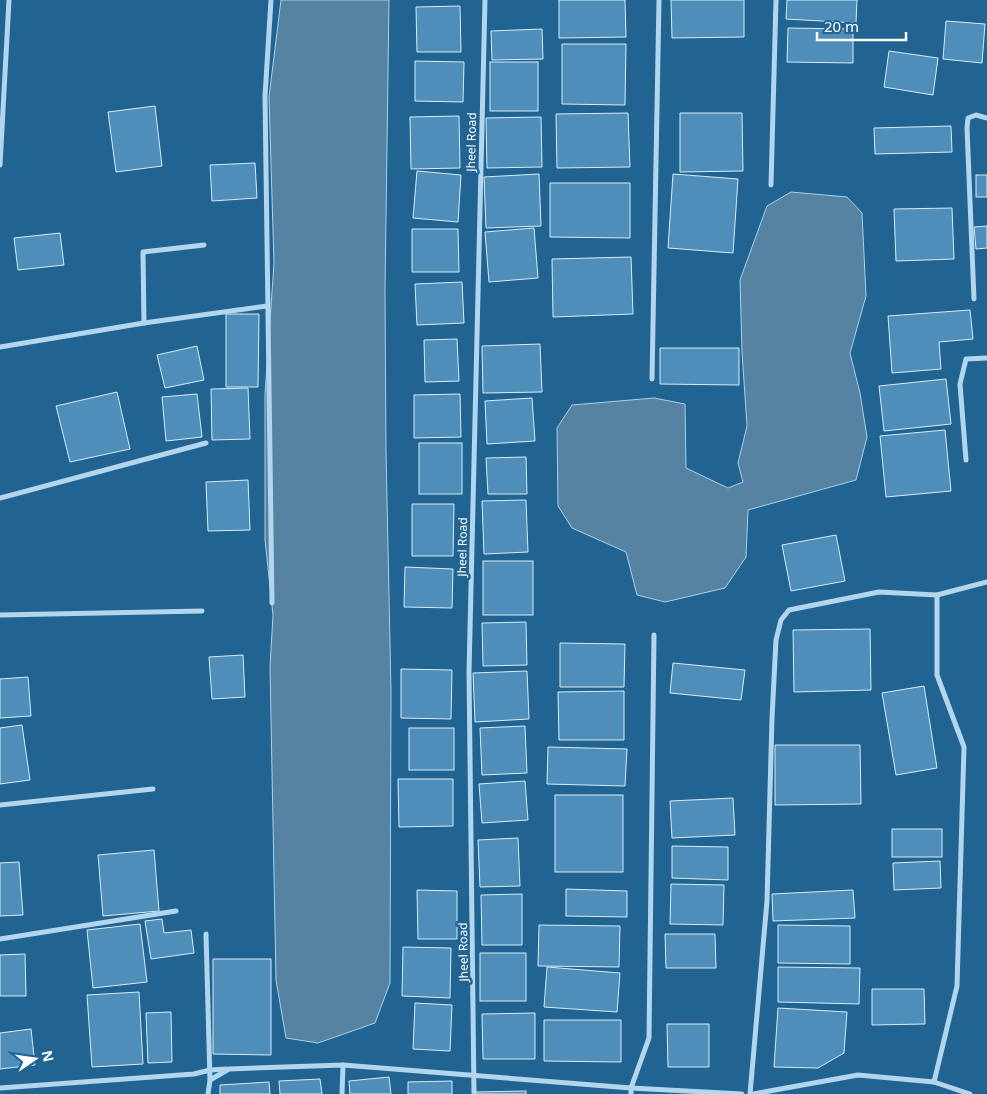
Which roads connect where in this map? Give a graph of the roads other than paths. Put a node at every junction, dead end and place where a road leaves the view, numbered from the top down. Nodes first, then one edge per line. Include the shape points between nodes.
1 (9, 0) edge
2 (271, 0) edge
3 (485, 0) edge
4 (659, 0) edge
5 (776, 0) edge
6 (8, 30) junction
7 (0, 31) edge
8 (987, 118) edge
9 (0, 165) edge
10 (771, 185) dead end
11 (204, 245) dead end
12 (974, 299) dead end
13 (267, 306) junction
14 (144, 323) junction
15 (0, 347) edge
16 (987, 358) edge
17 (652, 379) dead end
18 (206, 443) dead end
19 (966, 460) dead end
20 (0, 498) edge
21 (987, 582) edge
22 (936, 595) junction
23 (272, 603) dead end
24 (202, 611) dead end
25 (0, 615) edge
26 (654, 635) dead end
27 (153, 789) dead end
28 (0, 805) edge
29 (176, 911) dead end
30 (206, 934) dead end
31 (0, 939) edge
32 (343, 1065) junction
33 (229, 1069) junction
34 (210, 1070) junction
35 (474, 1076) junction
36 (210, 1080) junction
37 (934, 1082) junction
38 (0, 1088) edge
39 (631, 1091) edge
40 (208, 1094) edge
41 (342, 1094) edge
42 (474, 1094) edge
43 (742, 1094) edge
44 (751, 1094) edge
45 (970, 1094) edge

1 - 6 street
2 - 13 street via 264,96
3 - 35 street, Jheel Road via 469,672
4 - 17 street
5 - 10 street
6 - 7 street
6 - 9 street
8 - 12 street via 976,115 968,118 967,128
11 - 14 street via 143,252
13 - 14 street
13 - 23 street
14 - 15 street
16 - 19 street via 966,359 960,384
18 - 20 street
21 - 22 street
22 - 37 street via 937,675 964,747 957,986
22 - 44 street via 878,592 789,610 781,620 776,640 772,718 767,901
24 - 25 street
26 - 39 street via 650,1038
27 - 28 street
29 - 31 street
30 - 34 street
32 - 33 street
32 - 35 street
32 - 41 street
33 - 34 street
33 - 36 street
34 - 36 street
34 - 38 street via 194,1074
35 - 39 street
35 - 42 street, Jheel Road
36 - 40 street
37 - 44 street via 858,1075
37 - 45 street
39 - 43 street

